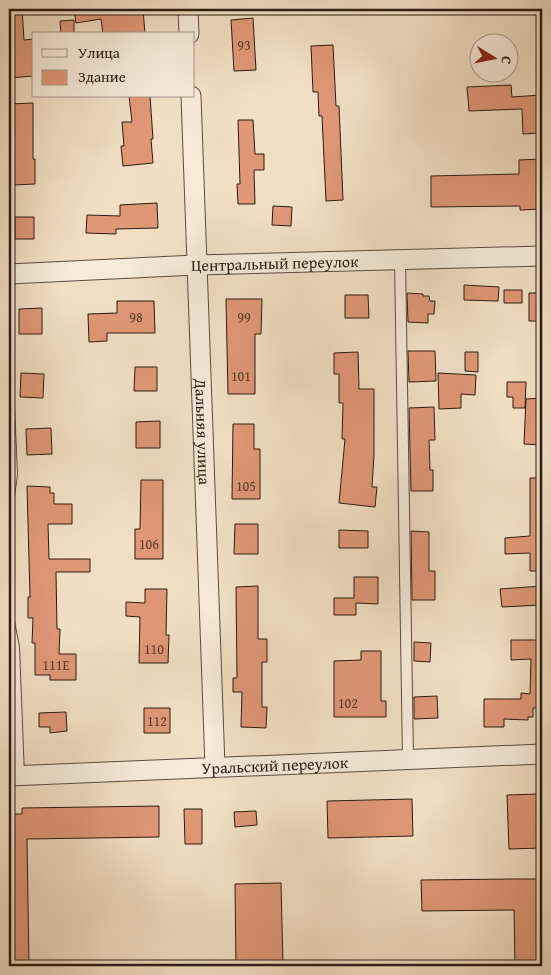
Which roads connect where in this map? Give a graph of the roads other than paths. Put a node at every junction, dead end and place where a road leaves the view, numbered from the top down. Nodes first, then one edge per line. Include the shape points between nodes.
1 (188, 9) edge
2 (189, 32) edge
3 (191, 98) edge
4 (542, 256) edge
5 (400, 260) junction
6 (196, 264) junction
7 (9, 274) edge
8 (9, 405) edge
9 (9, 497) edge
10 (9, 622) edge
11 (542, 754) edge
12 (408, 759) junction
13 (215, 767) junction
14 (14, 776) edge

1 - 2 street
3 - 6 street, Дальняя улица
4 - 5 street, Центральный переулок
5 - 6 street, Центральный переулок
5 - 12 lane
6 - 7 street, Центральный переулок
6 - 13 street, Дальняя улица
8 - 9 lane via 12,474
10 - 14 lane via 14,647
11 - 12 street, Уральский переулок
12 - 13 street, Уральский переулок
13 - 14 street, Уральский переулок

